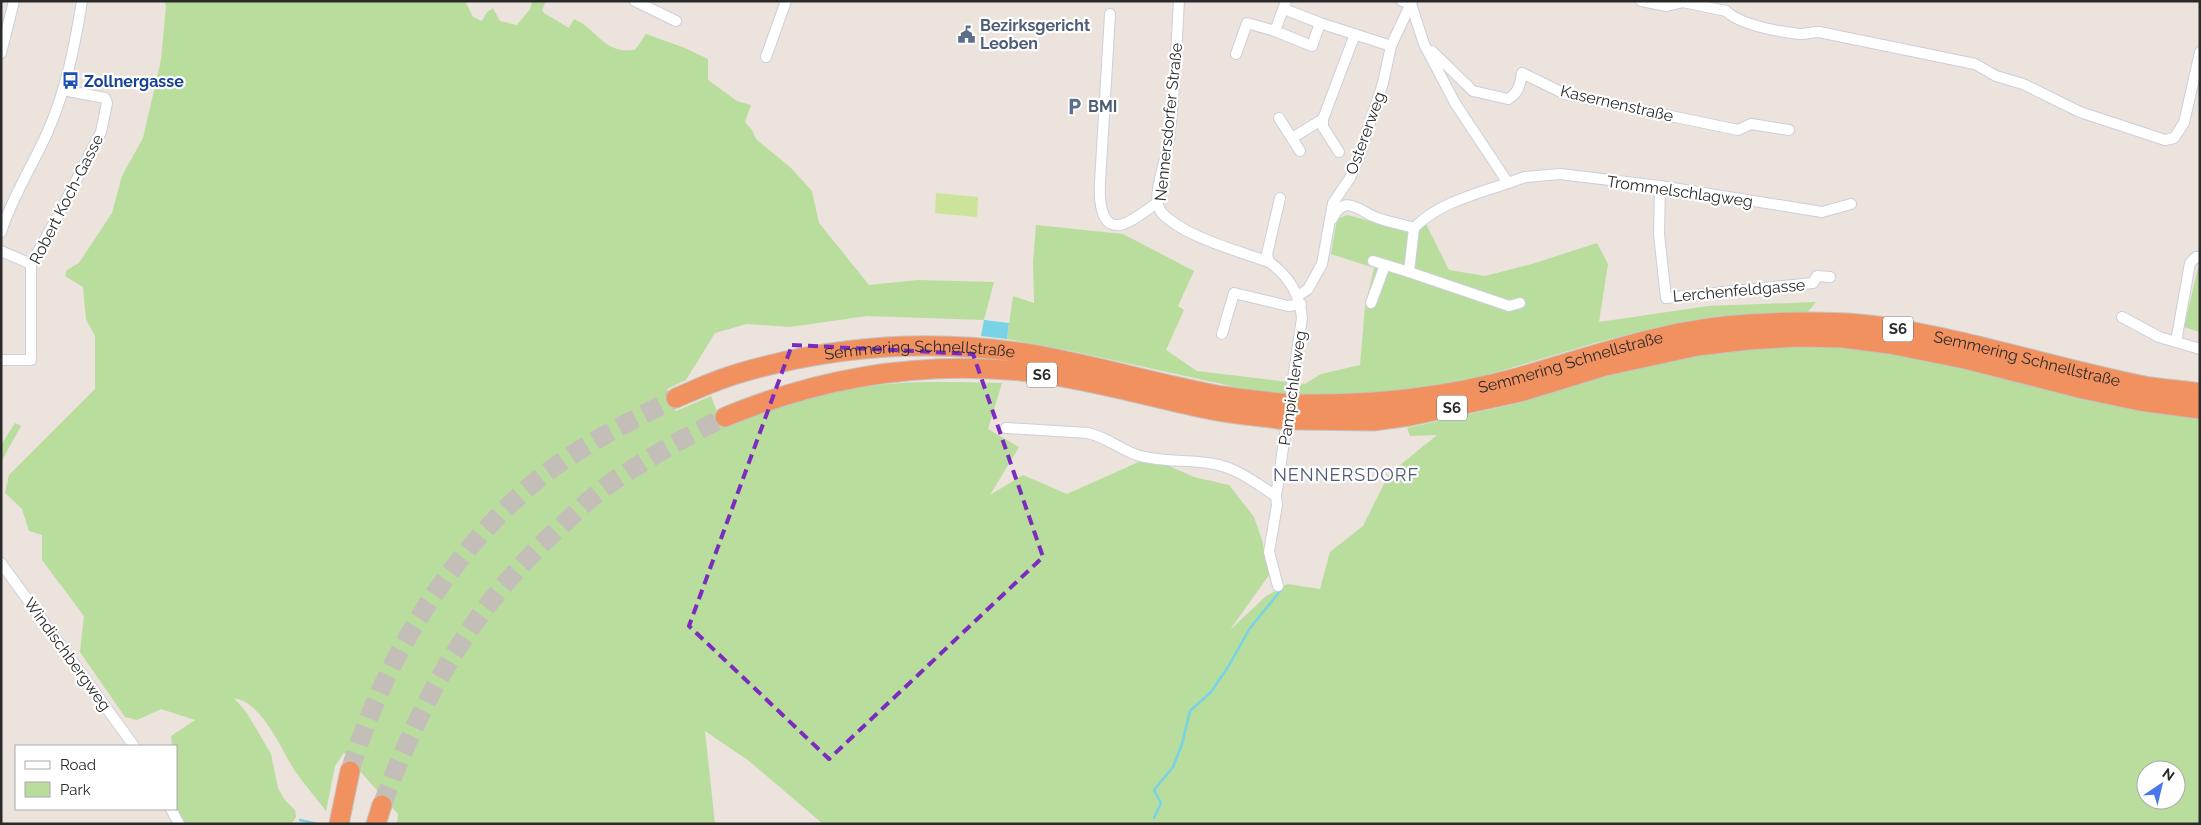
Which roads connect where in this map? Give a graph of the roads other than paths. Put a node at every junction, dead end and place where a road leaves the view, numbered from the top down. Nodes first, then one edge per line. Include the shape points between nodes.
1 (14, 1) edge
2 (82, 1) edge
3 (635, 1) edge
4 (786, 1) edge
5 (1179, 1) edge
6 (1641, 1) edge
7 (1408, 2) edge
8 (1285, 5) edge
9 (1110, 14) dead end
10 (676, 21) dead end
11 (1320, 22) junction
12 (1275, 31) junction
13 (1356, 34) junction
14 (1424, 44) junction
15 (1391, 46) junction
16 (2200, 52) edge
17 (1, 53) edge
18 (1236, 54) dead end
19 (766, 57) dead end
20 (63, 90) junction
21 (1279, 118) dead end
22 (1323, 119) junction
23 (1789, 130) dead end
24 (1292, 138) junction
25 (1300, 151) dead end
26 (1339, 152) dead end
27 (1508, 182) junction
28 (1660, 186) junction
29 (1280, 198) dead end
30 (1157, 203) junction
31 (1851, 204) dead end
32 (3, 221) edge
33 (1329, 225) junction
34 (1414, 228) junction
35 (1, 232) edge
36 (1, 251) edge
37 (2200, 256) edge
38 (1373, 261) dead end
39 (1269, 262) junction
40 (30, 264) junction
41 (1385, 265) junction
42 (1409, 272) junction
43 (1830, 277) dead end
44 (1371, 302) dead end
45 (1300, 303) junction
46 (1520, 303) dead end
47 (2122, 317) dead end
48 (1222, 334) dead end
49 (2176, 342) junction
50 (2200, 349) edge
51 (1, 360) edge
52 (2200, 392) edge
53 (676, 398) tunnel mouth
54 (2200, 409) edge
55 (1287, 412) junction
56 (725, 417) tunnel mouth
57 (1006, 428) dead end
58 (1276, 496) junction
59 (1, 563) edge
60 (1278, 586) dead end
61 (133, 745) edge
62 (350, 771) tunnel mouth
63 (172, 810) edge
64 (340, 817) edge
65 (179, 824) edge

1 - 17 street
2 - 20 street
3 - 10 street
4 - 19 street
5 - 30 street, Nennersdorfer Straße via 1168,146
6 - 16 street via 1667,6 1683,2 1726,11 1747,23 1800,34 1819,32 1975,64 2080,112 2165,140 2174,138 2184,124
7 - 14 street
7 - 15 street, Ostererweg
8 - 11 street
8 - 12 street
9 - 30 street via 1100,208 1108,221 1123,224
11 - 12 street via 1312,46
11 - 13 street
12 - 18 street via 1247,23
13 - 15 street
13 - 22 street
14 - 23 street, Kasernenstraße via 1473,91 1508,99 1518,89 1522,73 1565,94 1738,130 1751,124
14 - 27 street via 1471,130
15 - 33 street, Ostererweg via 1365,138 1350,178 1333,203
20 - 32 street via 47,133
20 - 40 street, Robert Koch-Gasse via 105,98 107,103 101,132
21 - 24 street
22 - 24 street
22 - 26 street, Ostererweg via 1323,127
24 - 25 street
27 - 28 street, Trommelschlagweg via 1560,174
27 - 34 street, Trommelschlagweg via 1457,200
28 - 31 street, Trommelschlagweg via 1822,212
28 - 43 street, Lerchenfeldgasse via 1659,234 1666,298 1813,283 1817,276
29 - 39 street via 1267,254
30 - 39 street, Nennersdorfer Straße via 1161,212 1193,234
32 - 35 street
33 - 34 street via 1335,212 1351,205 1375,217
33 - 45 street, Ostererweg via 1322,264
34 - 42 street
36 - 40 street
37 - 49 street via 2190,262
38 - 41 street
39 - 45 street, Nennersdorfer Straße via 1288,279
40 - 51 street, Robert Koch-Gasse via 30,364
41 - 42 street
41 - 44 street
42 - 46 street via 1509,306
45 - 48 street via 1288,306 1234,293
45 - 58 street, Pampichlerweg via 1302,318
47 - 49 street via 2159,337
49 - 50 street
52 - 55 highway, Semmering Schnellstraße / S6 via 2147,386 1890,328 1798,322 1696,329 1518,377 1406,401
53 - 55 highway, Semmering Schnellstraße / S6 via 737,374 792,359 848,350 961,346 1082,364
54 - 55 highway, Semmering Schnellstraße / S6 via 2082,390 1965,359 1890,344 1796,337 1697,346 1605,366 1520,392 1410,416 1373,420
55 - 56 highway, Semmering Schnellstraße / S6 via 1208,409 1077,380 960,368 901,371 853,378 803,389
57 - 58 street via 1088,433 1099,435 1137,455 1216,464
58 - 60 street, Pampichlerweg via 1269,552
59 - 61 street, Windischbergweg
62 - 64 highway
63 - 65 street

